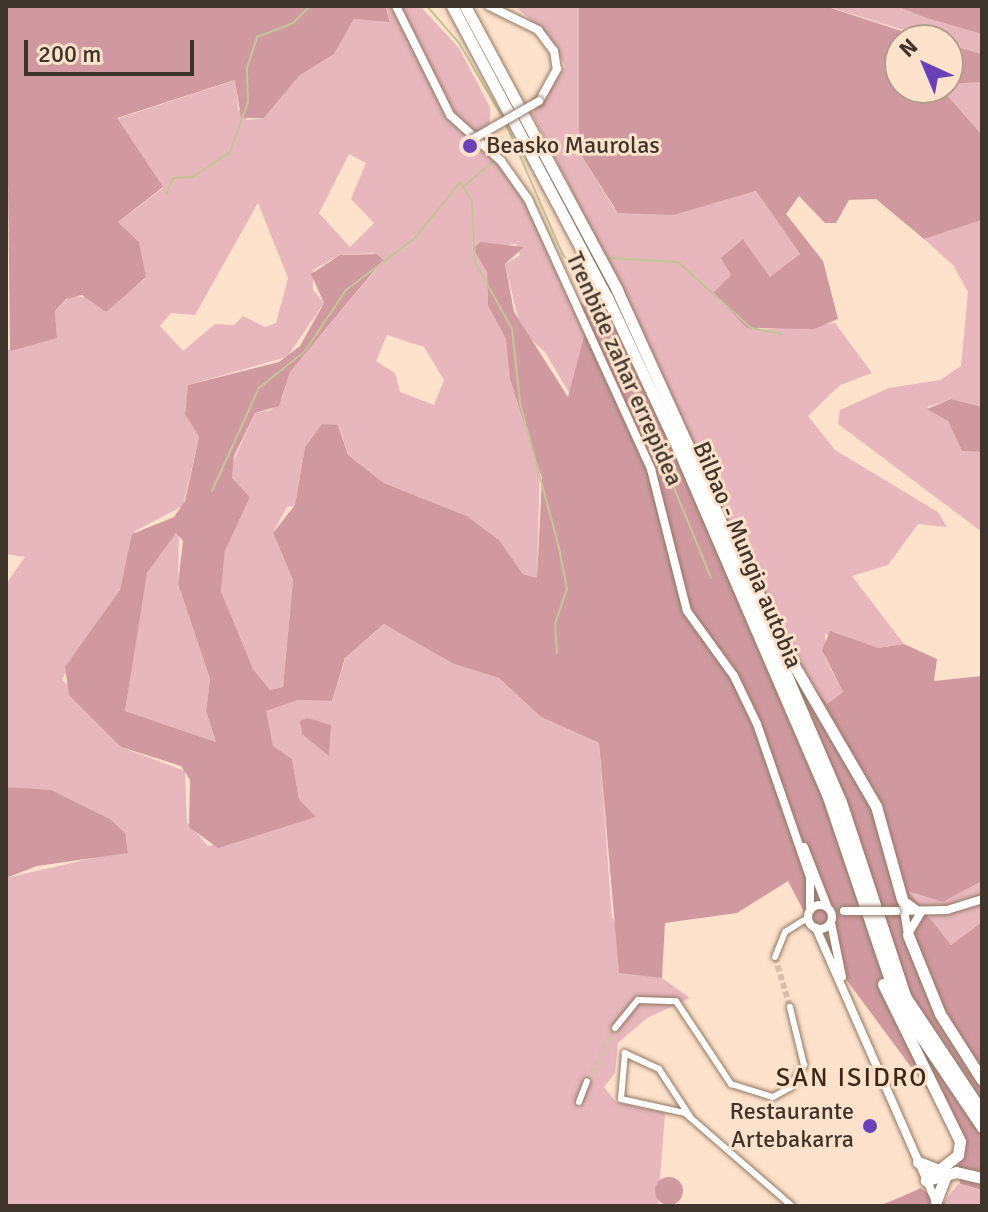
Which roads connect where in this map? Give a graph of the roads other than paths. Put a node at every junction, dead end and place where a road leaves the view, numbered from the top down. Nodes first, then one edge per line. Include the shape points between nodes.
1 (396, 6) edge
2 (489, 6) edge
3 (458, 8) edge
4 (473, 139) junction
5 (594, 259) junction
6 (706, 489) junction
7 (790, 817) junction
8 (982, 899) edge
9 (828, 907) junction
10 (899, 907) junction
11 (810, 910) junction
12 (844, 911) junction
13 (922, 911) junction
14 (804, 920) dead end
15 (832, 921) junction
16 (816, 928) junction
17 (908, 935) junction
18 (874, 949) junction
19 (775, 957) dead end
20 (790, 1007) tunnel mouth
21 (849, 1009) junction
22 (615, 1028) tunnel mouth
23 (982, 1080) edge
24 (587, 1081) tunnel mouth
25 (579, 1102) dead end
26 (982, 1112) edge
27 (691, 1118) junction
28 (982, 1127) edge
29 (918, 1162) junction
30 (942, 1173) junction
31 (982, 1178) edge
32 (926, 1180) junction
33 (937, 1204) edge
34 (792, 1206) edge

1 - 4 street, Trenbide zahar errepidea via 436,93
2 - 4 street, bridge via 538,30 554,51 557,69 539,101
3 - 5 highway, Bilbao - Mungia autobia
3 - 5 highway, Bilbao - Mungia autobia via 478,27
4 - 7 street, Trenbide zahar errepidea via 501,161 528,199 651,469 682,599 745,697
5 - 6 highway, Bilbao - Mungia autobia
5 - 18 highway, Bilbao - Mungia autobia via 827,794
6 - 10 highway via 784,648 876,806
6 - 26 highway, Bilbao - Mungia autobia via 841,802 888,958 921,1025
7 - 9 street, Trenbide zahar errepidea
7 - 11 street, Trenbide zahar errepidea via 813,889
8 - 13 street
9 - 11 street
9 - 12 street
9 - 15 street, Trenbide zahar errepidea
10 - 12 street, bridge
10 - 13 street
10 - 17 street
11 - 16 street, Trenbide zahar errepidea
12 - 15 street
13 - 17 street
14 - 19 street via 785,932
15 - 16 street
15 - 21 street
16 - 21 street
17 - 23 highway via 940,1014
18 - 28 highway, Bilbao - Mungia autobia via 915,1033
18 - 30 highway via 903,1038 956,1124 958,1155
20 - 22 street via 806,1057 797,1081 773,1097 731,1084 690,1012 676,1001 638,1000
21 - 29 street
24 - 25 street
27 - 27 street via 659,1069 625,1053 621,1099
27 - 34 street
29 - 30 highway
29 - 32 street
30 - 31 highway
30 - 32 highway
30 - 33 highway
32 - 33 street

